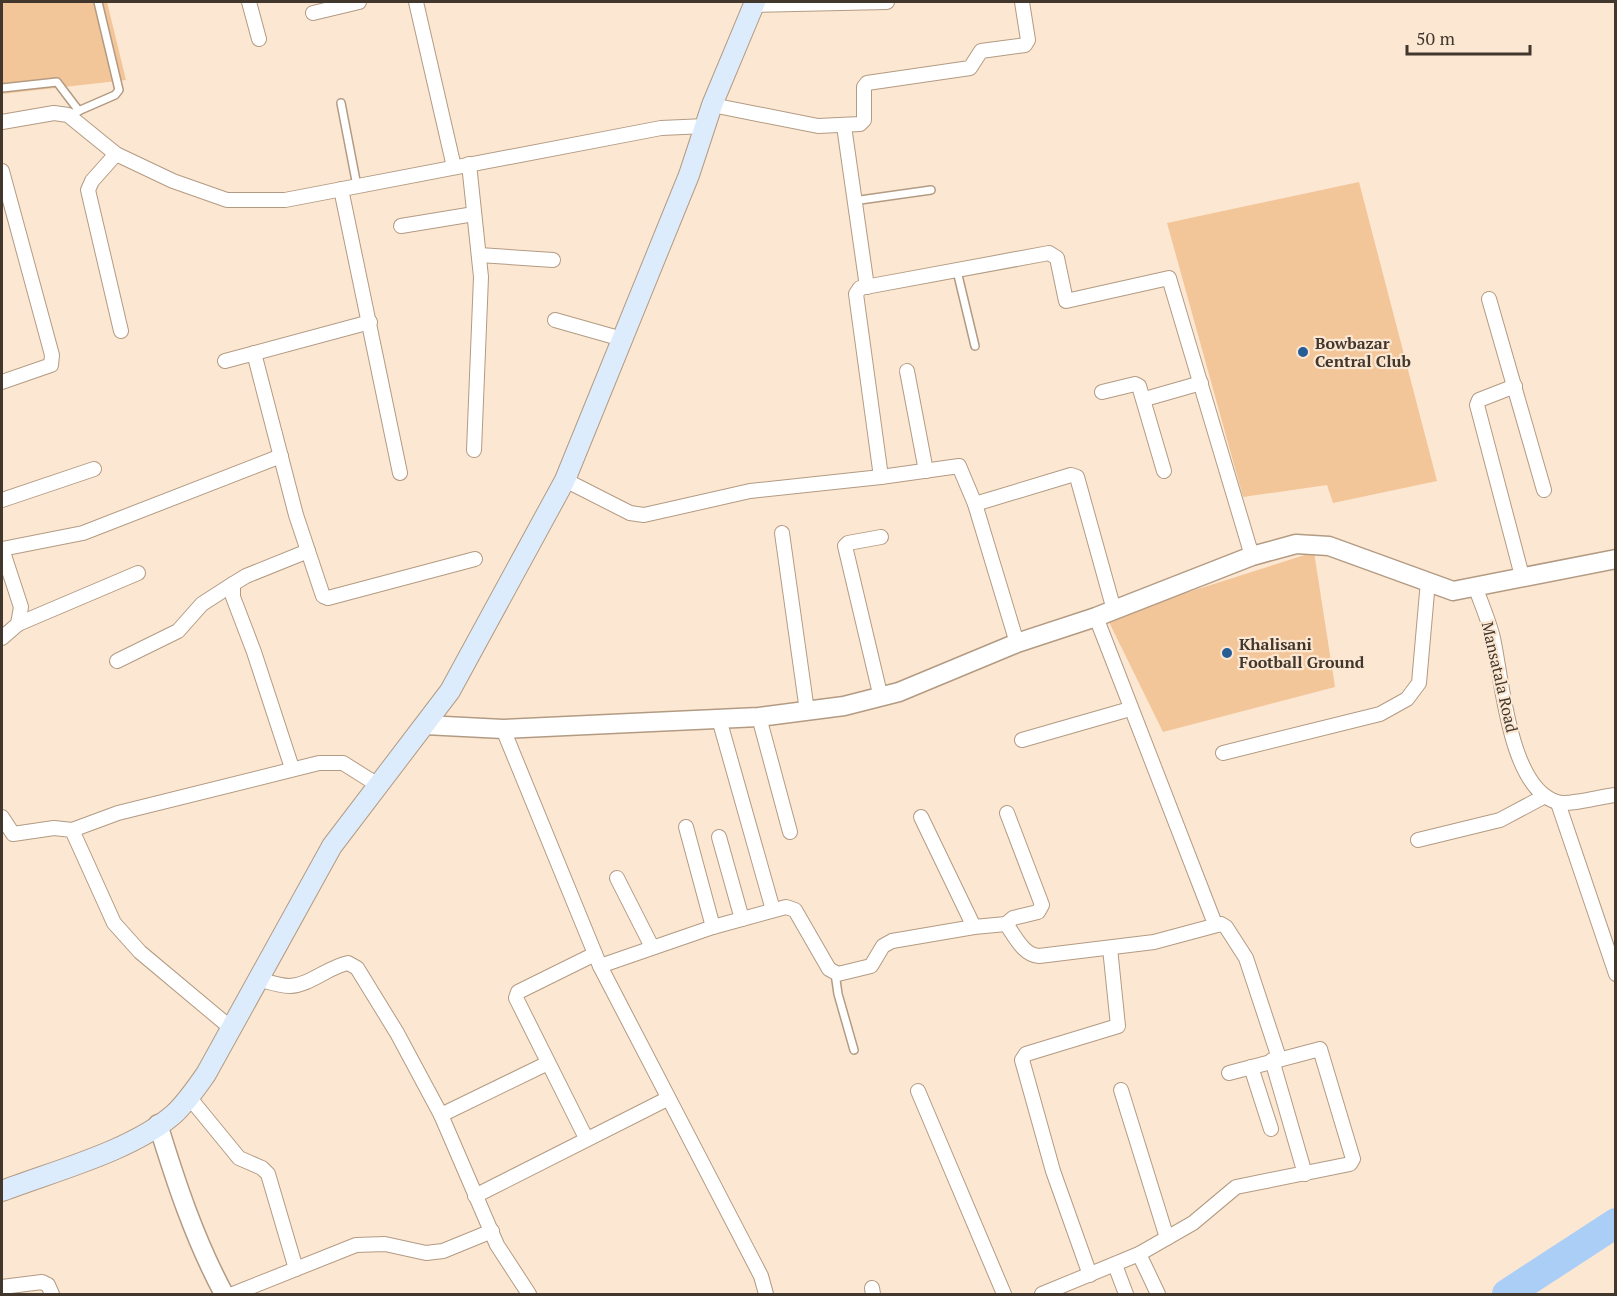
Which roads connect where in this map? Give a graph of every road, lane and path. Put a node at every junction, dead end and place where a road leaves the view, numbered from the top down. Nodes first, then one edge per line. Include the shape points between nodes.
1 (98, 2) edge
2 (249, 2) edge
3 (359, 2) edge
4 (416, 2) edge
5 (887, 2) edge
6 (1022, 2) edge
7 (754, 3) edge
8 (313, 13) dead end
9 (259, 39) dead end
10 (2, 88) edge
11 (341, 103) dead end
12 (712, 105) junction
13 (73, 113) junction
14 (2, 122) edge
15 (706, 126) junction
16 (844, 126) junction
17 (116, 154) junction
18 (469, 164) junction
19 (454, 167) junction
20 (2, 171) edge
21 (357, 186) junction
22 (341, 189) junction
23 (931, 190) dead end
24 (852, 201) junction
25 (474, 214) junction
26 (401, 226) dead end
27 (479, 255) junction
28 (553, 260) dead end
29 (957, 271) junction
30 (867, 287) junction
31 (1489, 299) dead end
32 (555, 320) dead end
33 (370, 322) junction
34 (121, 332) dead end
35 (622, 339) junction
36 (975, 346) dead end
37 (254, 353) junction
38 (225, 361) dead end
39 (907, 371) dead end
40 (2, 382) edge
41 (1201, 383) junction
42 (1515, 386) junction
43 (1102, 392) dead end
44 (1145, 399) junction
45 (474, 450) dead end
46 (280, 456) junction
47 (94, 470) dead end
48 (926, 471) junction
49 (1164, 471) dead end
50 (400, 473) dead end
51 (881, 477) junction
52 (565, 480) junction
53 (1544, 490) dead end
54 (2, 500) edge
55 (975, 504) junction
56 (782, 533) dead end
57 (881, 537) dead end
58 (2, 549) edge
59 (309, 551) junction
60 (1252, 556) junction
61 (475, 559) dead end
62 (1615, 564) edge
63 (138, 573) dead end
64 (1522, 576) junction
65 (1428, 581) junction
66 (233, 584) junction
67 (1476, 586) junction
68 (1114, 610) junction
69 (1096, 617) junction
70 (18, 624) junction
71 (2, 638) edge
72 (1017, 643) junction
73 (117, 661) dead end
74 (881, 698) junction
75 (1130, 709) junction
76 (807, 711) junction
77 (759, 717) junction
78 (719, 718) junction
79 (424, 725) junction
80 (503, 729) junction
81 (1022, 740) dead end
82 (1223, 753) dead end
83 (292, 768) junction
84 (378, 785) junction
85 (1616, 795) edge
86 (1545, 796) junction
87 (1558, 803) junction
88 (1007, 813) dead end
89 (2, 817) edge
90 (921, 817) dead end
91 (686, 827) dead end
92 (72, 830) junction
93 (790, 832) dead end
94 (719, 837) dead end
95 (1418, 840) dead end
96 (617, 878) dead end
97 (773, 910) junction
98 (742, 919) junction
99 (1006, 924) junction
100 (1215, 924) junction
101 (713, 927) junction
102 (974, 927) junction
103 (652, 947) junction
104 (1110, 948) junction
105 (597, 960) junction
106 (835, 973) junction
107 (1616, 974) edge
108 (258, 979) junction
109 (232, 1029) junction
110 (854, 1050) dead end
111 (1276, 1059) junction
112 (548, 1064) junction
113 (1251, 1066) junction
114 (1229, 1073) dead end
115 (1120, 1090) dead end
116 (918, 1091) dead end
117 (189, 1097) junction
118 (667, 1099) junction
119 (441, 1115) junction
120 (158, 1124) junction
121 (1271, 1129) dead end
122 (586, 1138) junction
123 (1305, 1174) junction
124 (2, 1191) edge
125 (475, 1196) junction
126 (492, 1231) junction
127 (1167, 1238) junction
128 (1138, 1254) junction
129 (1114, 1265) junction
130 (296, 1269) junction
131 (1090, 1275) junction
132 (2, 1287) edge
133 (52, 1294) edge
134 (224, 1294) edge
135 (233, 1294) edge
136 (529, 1294) edge
137 (766, 1294) edge
138 (1004, 1294) edge
139 (1042, 1294) edge
140 (1126, 1294) edge
141 (1158, 1294) edge

1 - 13 lane via 119,90
2 - 9 street
3 - 8 street
4 - 19 street
5 - 7 street
6 - 16 street via 1028,40 1025,45 981,51 970,68 867,83 864,122
7 - 12 main road
10 - 13 lane via 57,82
11 - 21 lane
12 - 15 main road
12 - 16 street via 818,126
13 - 14 street
13 - 17 street
15 - 18 street via 661,128
15 - 35 main road
16 - 24 street
17 - 22 street via 173,182 227,200 285,200
17 - 34 street via 88,190
18 - 19 street
18 - 25 street
19 - 21 street
20 - 40 street via 52,355 51,365 44,369
21 - 22 street
22 - 33 street
23 - 24 lane
24 - 30 street
25 - 26 street
25 - 27 street
27 - 28 street
27 - 45 street via 482,287
29 - 30 street
29 - 36 lane
29 - 41 street via 1051,253 1056,258 1067,301 1169,278
30 - 51 street via 856,294
31 - 42 street
32 - 35 street
33 - 37 street
33 - 50 street
35 - 52 main road
37 - 38 street
37 - 46 street
39 - 48 street
41 - 44 street
41 - 60 street
42 - 53 street
42 - 64 street via 1479,400 1477,405
43 - 44 street via 1135,384
44 - 49 street
46 - 58 street via 83,533
46 - 59 street
47 - 54 street
48 - 51 street
48 - 55 street via 961,466
51 - 52 street via 750,491 644,515 630,513
52 - 79 main road via 450,691
55 - 68 street via 1071,475 1077,477
55 - 72 street
56 - 76 street
57 - 74 street via 845,546
58 - 70 street via 21,607
59 - 61 street via 322,593 328,598
59 - 66 street
60 - 65 street via 1311,543
60 - 68 street
62 - 64 street
63 - 70 street
64 - 67 street
65 - 67 street via 1453,591
65 - 82 street via 1419,683 1407,699 1380,714
66 - 73 street via 202,604 178,631
66 - 83 street via 233,597
67 - 86 street, Mansatala Road via 1493,638 1504,712 1522,764 1531,782
68 - 69 street
69 - 72 street
69 - 75 street
70 - 71 street
72 - 74 street
74 - 76 street
75 - 81 street
75 - 100 street
76 - 77 street
77 - 78 street
77 - 93 street
78 - 80 street
78 - 97 street
79 - 80 street
79 - 84 main road
80 - 105 street
83 - 84 street via 343,763
83 - 92 street via 118,813
84 - 108 main road via 332,846
85 - 87 street
86 - 87 street, Mansatala Road
86 - 95 street via 1500,820
87 - 107 street
88 - 99 street via 1042,905 1038,912 1013,918
89 - 92 street via 13,834 54,828
90 - 102 street
91 - 101 street
92 - 109 street via 114,922 140,952
94 - 98 street
96 - 103 street
97 - 98 street
97 - 106 street via 795,910
98 - 101 street
99 - 102 street
99 - 104 street via 1024,949 1034,955
100 - 104 street via 1168,939
100 - 111 street via 1226,927 1242,951
101 - 103 street
102 - 106 street via 892,941 883,946 871,966
103 - 105 street
104 - 131 street via 1118,1026 1026,1054 1022,1060 1053,1171
105 - 112 street via 517,994
105 - 118 street
106 - 110 lane
108 - 109 main road
108 - 119 street via 289,986 336,965 348,963 357,968
109 - 117 main road
111 - 113 street
111 - 123 street
111 - 123 street via 1320,1049 1353,1159 1347,1166
112 - 119 street
112 - 122 street
113 - 114 street
113 - 121 street
115 - 127 street
116 - 138 street
117 - 120 main road
117 - 130 street via 239,1158 268,1174
118 - 122 street
118 - 137 street via 761,1276
119 - 125 street
120 - 124 main road via 133,1141
120 - 134 street via 201,1250
122 - 125 street
123 - 127 street via 1236,1187 1193,1223
125 - 126 street
126 - 130 street via 443,1251 426,1253 385,1244 356,1245
126 - 136 street
127 - 128 street
128 - 129 street
128 - 141 street
129 - 131 street
129 - 140 street
130 - 135 street
131 - 139 street
132 - 133 street via 42,1282

